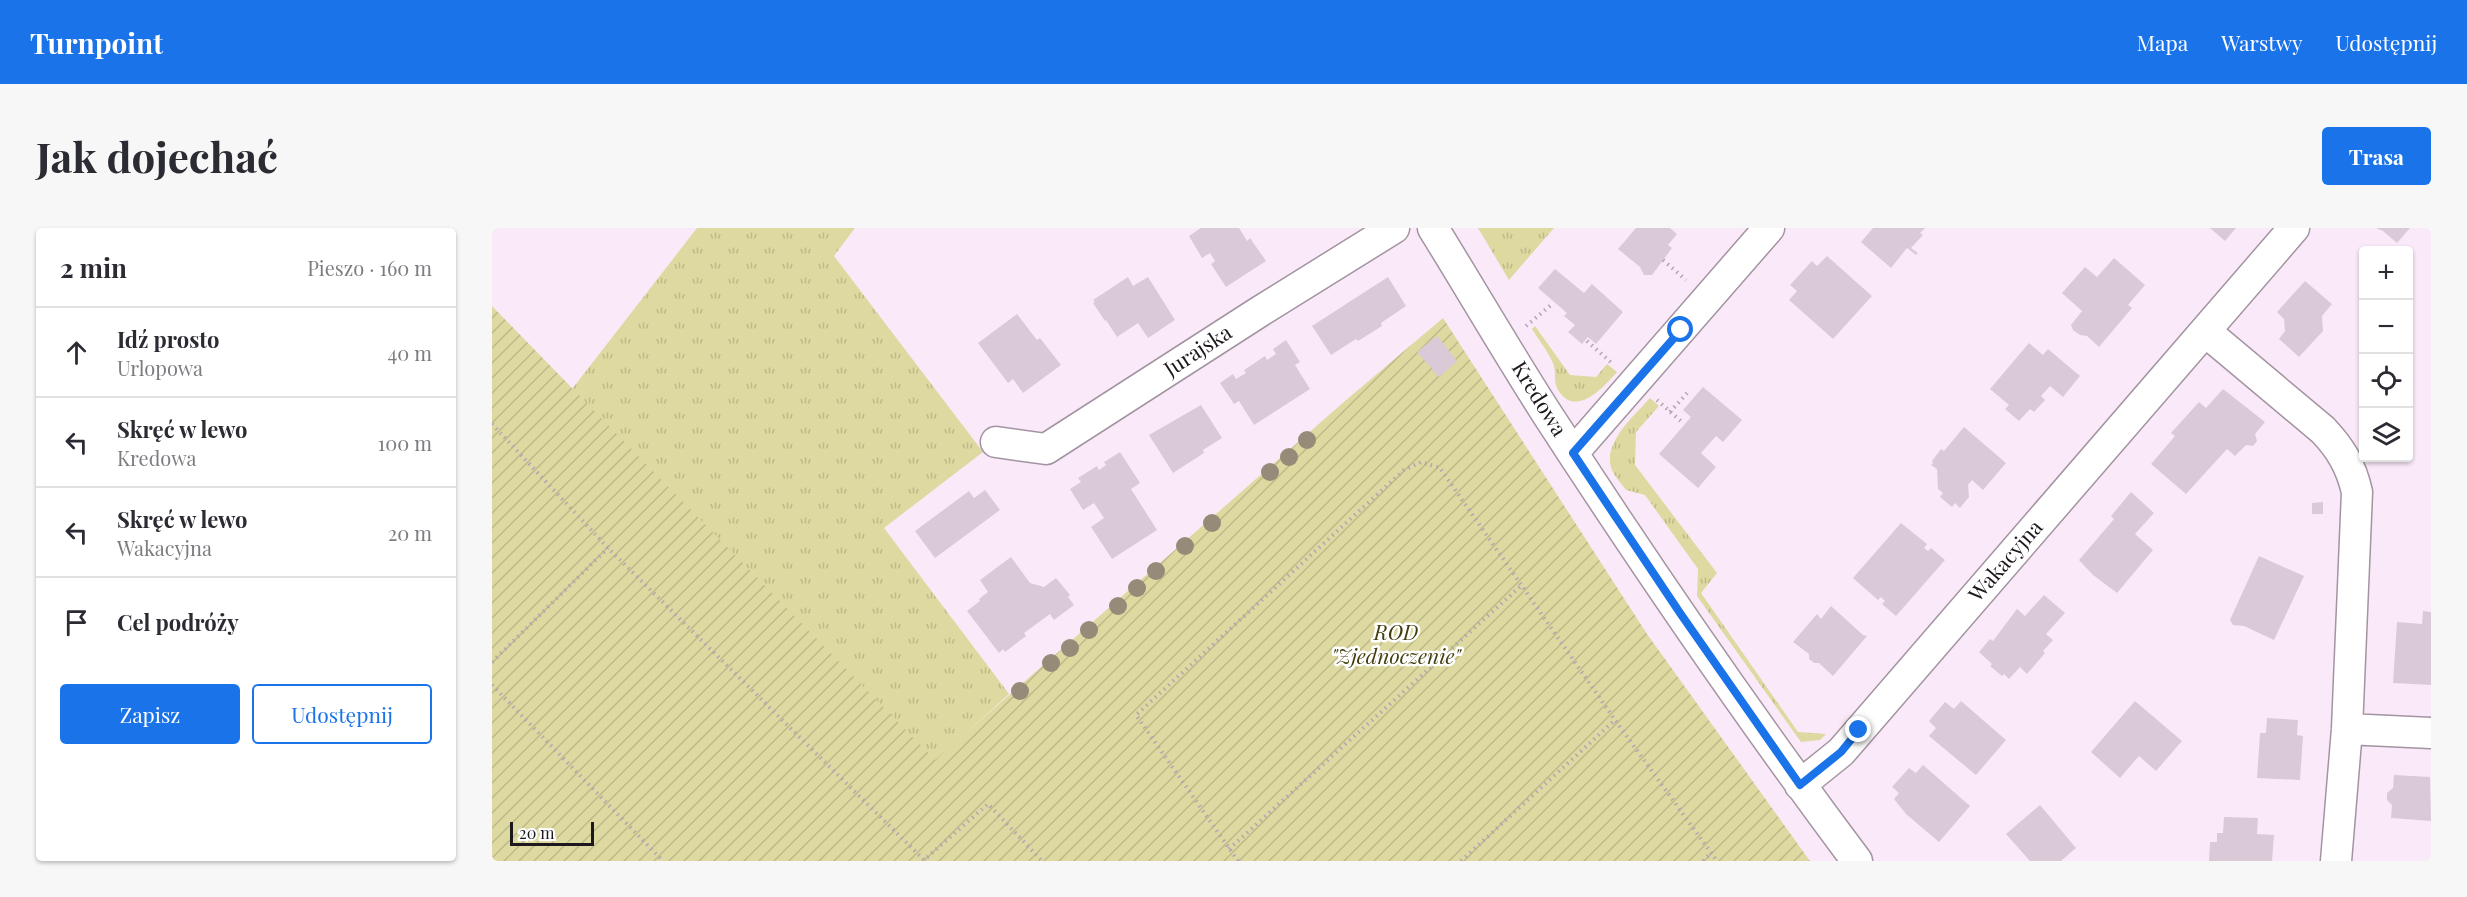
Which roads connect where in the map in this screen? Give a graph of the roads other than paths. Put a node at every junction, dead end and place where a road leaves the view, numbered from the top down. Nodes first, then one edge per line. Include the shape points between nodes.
1 (1394, 228) edge
2 (1432, 228) edge
3 (1769, 228) edge
4 (2294, 228) edge
5 (2205, 331) junction
6 (996, 442) dead end
7 (1573, 453) junction
8 (2347, 729) junction
9 (2431, 733) edge
10 (1800, 785) junction
11 (1857, 861) edge
12 (2336, 861) edge

1 - 6 street, Jurajska via 1046,449
2 - 7 street, Kredowa
3 - 7 street
4 - 5 street, Wakacyjna
5 - 8 street via 2323,430 2341,448 2352,470 2357,492
5 - 10 street, Wakacyjna via 1841,752
7 - 10 street, Kredowa
8 - 9 street
8 - 12 street
10 - 11 street, Kredowa

